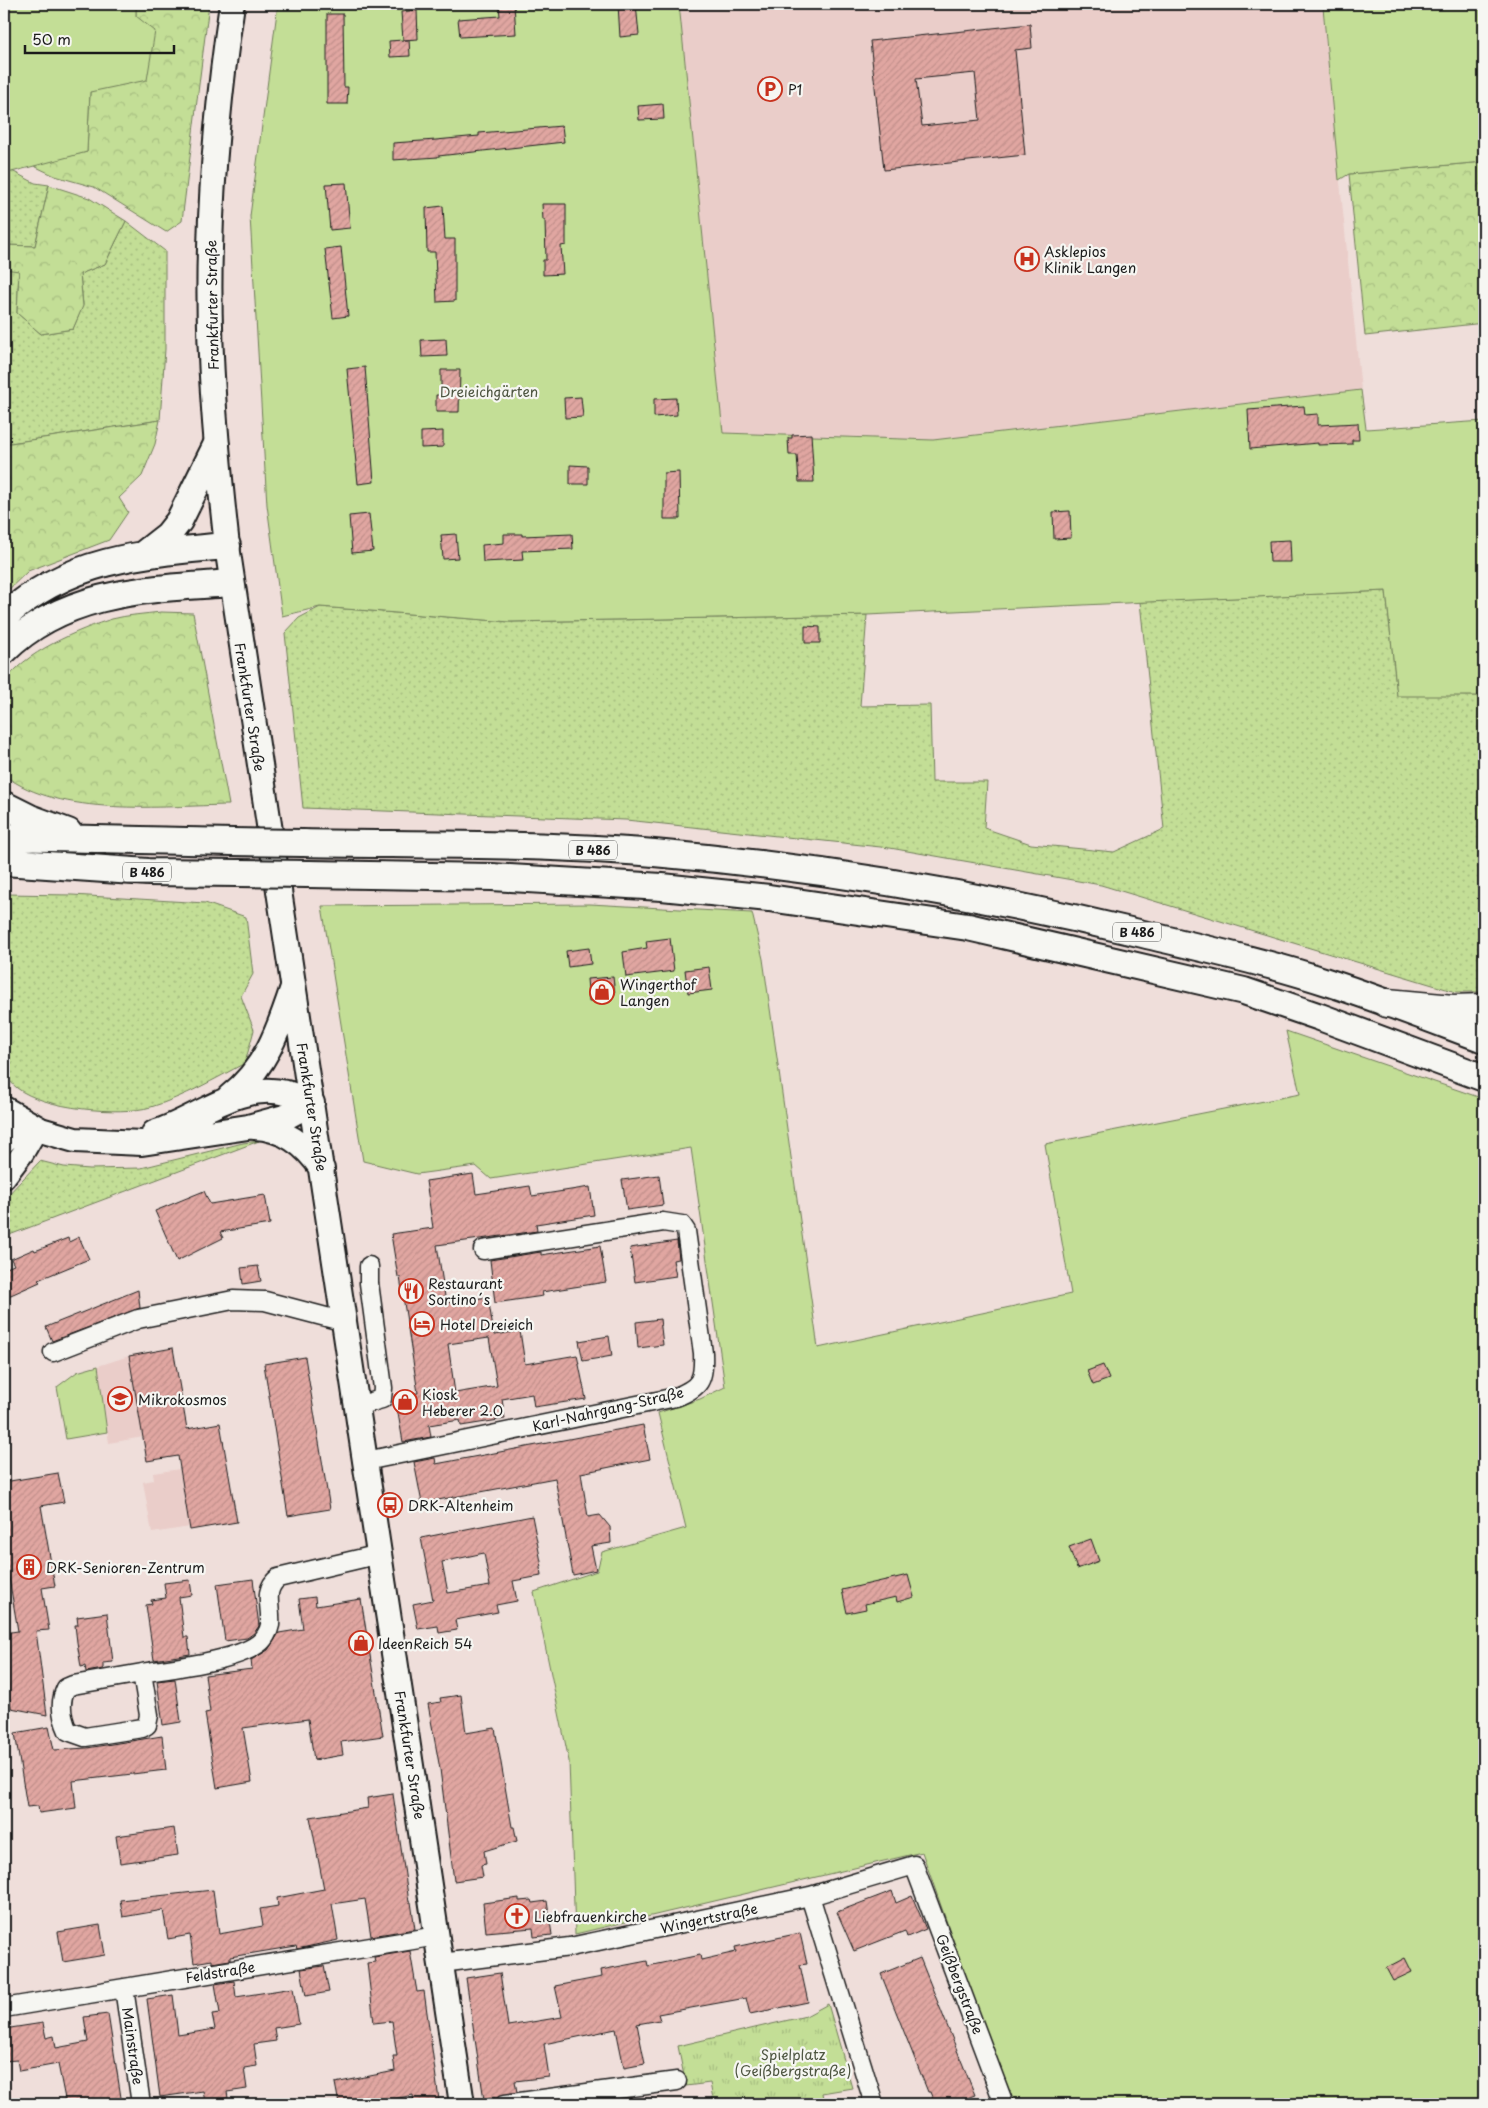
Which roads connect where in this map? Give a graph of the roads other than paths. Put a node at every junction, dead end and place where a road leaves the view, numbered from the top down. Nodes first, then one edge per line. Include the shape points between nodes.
1 (232, 4) edge
2 (216, 446) junction
3 (227, 546) junction
4 (145, 553) junction
5 (231, 583) junction
6 (4, 617) edge
7 (4, 651) edge
8 (4, 804) edge
9 (4, 837) edge
10 (92, 841) junction
11 (4, 862) edge
12 (56, 866) junction
13 (4, 868) edge
14 (294, 986) junction
15 (1387, 1002) junction
16 (1484, 1008) edge
17 (1484, 1039) edge
18 (1484, 1078) edge
19 (224, 1101) junction
20 (312, 1103) junction
21 (4, 1110) edge
22 (248, 1127) junction
23 (37, 1129) junction
24 (4, 1142) edge
25 (116, 1143) junction
26 (322, 1169) junction
27 (4, 1178) edge
28 (483, 1250) dead end
29 (369, 1266) dead end
30 (345, 1322) junction
31 (53, 1352) dead end
32 (357, 1406) junction
33 (366, 1461) junction
34 (380, 1554) junction
35 (142, 1674) junction
36 (914, 1865) joint
37 (810, 1896) junction
38 (437, 1936) junction
39 (441, 1963) junction
40 (124, 1988) junction
41 (4, 2008) edge
42 (677, 2081) dead end
43 (141, 2104) edge
44 (462, 2104) edge
45 (505, 2104) edge
46 (874, 2104) edge
47 (1004, 2104) edge

1 - 2 main road, Frankfurter Straße via 218,98 210,248
2 - 3 main road, Frankfurter Straße
2 - 4 main road via 179,521 168,535
3 - 4 main road
3 - 5 main road, Frankfurter Straße
4 - 6 main road via 74,573 28,598
5 - 7 main road via 151,589 88,601 62,610 28,629
5 - 14 main road, Frankfurter Straße
8 - 10 main road via 30,818
9 - 10 main road, B 486
10 - 15 main road, B 486, bridge via 498,846 651,853 768,865 881,880 1057,913 1238,956
11 - 12 main road, B 486
12 - 13 main road
12 - 18 main road, B 486, bridge via 148,872 492,877 662,886 968,927 1244,992
14 - 19 main road via 265,1059 243,1087
14 - 20 main road, Frankfurter Straße
15 - 16 highway
15 - 17 main road, B 486
19 - 20 main road via 272,1091
19 - 25 main road via 158,1132
20 - 22 main road via 288,1116
20 - 26 main road, Frankfurter Straße
21 - 23 main road
22 - 25 main road via 142,1143
22 - 26 main road via 273,1130 289,1137 312,1153
23 - 24 street via 18,1130
23 - 25 main road via 76,1140
23 - 27 street
26 - 30 main road, Frankfurter Straße
28 - 33 street, Karl-Nahrgang-Straße via 664,1222 682,1225 686,1231 703,1353 700,1382 693,1390 676,1397
29 - 32 street via 383,1388 382,1399
30 - 31 street via 265,1300 233,1300 138,1318
30 - 32 main road, Frankfurter Straße
32 - 33 main road, Frankfurter Straße
33 - 34 main road, Frankfurter Straße
34 - 35 street via 278,1578 269,1591 270,1625 258,1644 217,1658
34 - 38 main road, Frankfurter Straße
35 - 35 street via 66,1688 62,1703 68,1731 85,1737 147,1725 149,1714
36 - 37 street, Wingertstraße
36 - 47 street, Geißbergstraße
37 - 39 street, Wingertstraße via 570,1948
37 - 46 street
38 - 39 main road, Frankfurter Straße
38 - 40 street, Feldstraße
39 - 44 main road, Frankfurter Straße
40 - 41 street, Feldstraße
40 - 43 street, Mainstraße
42 - 45 street

